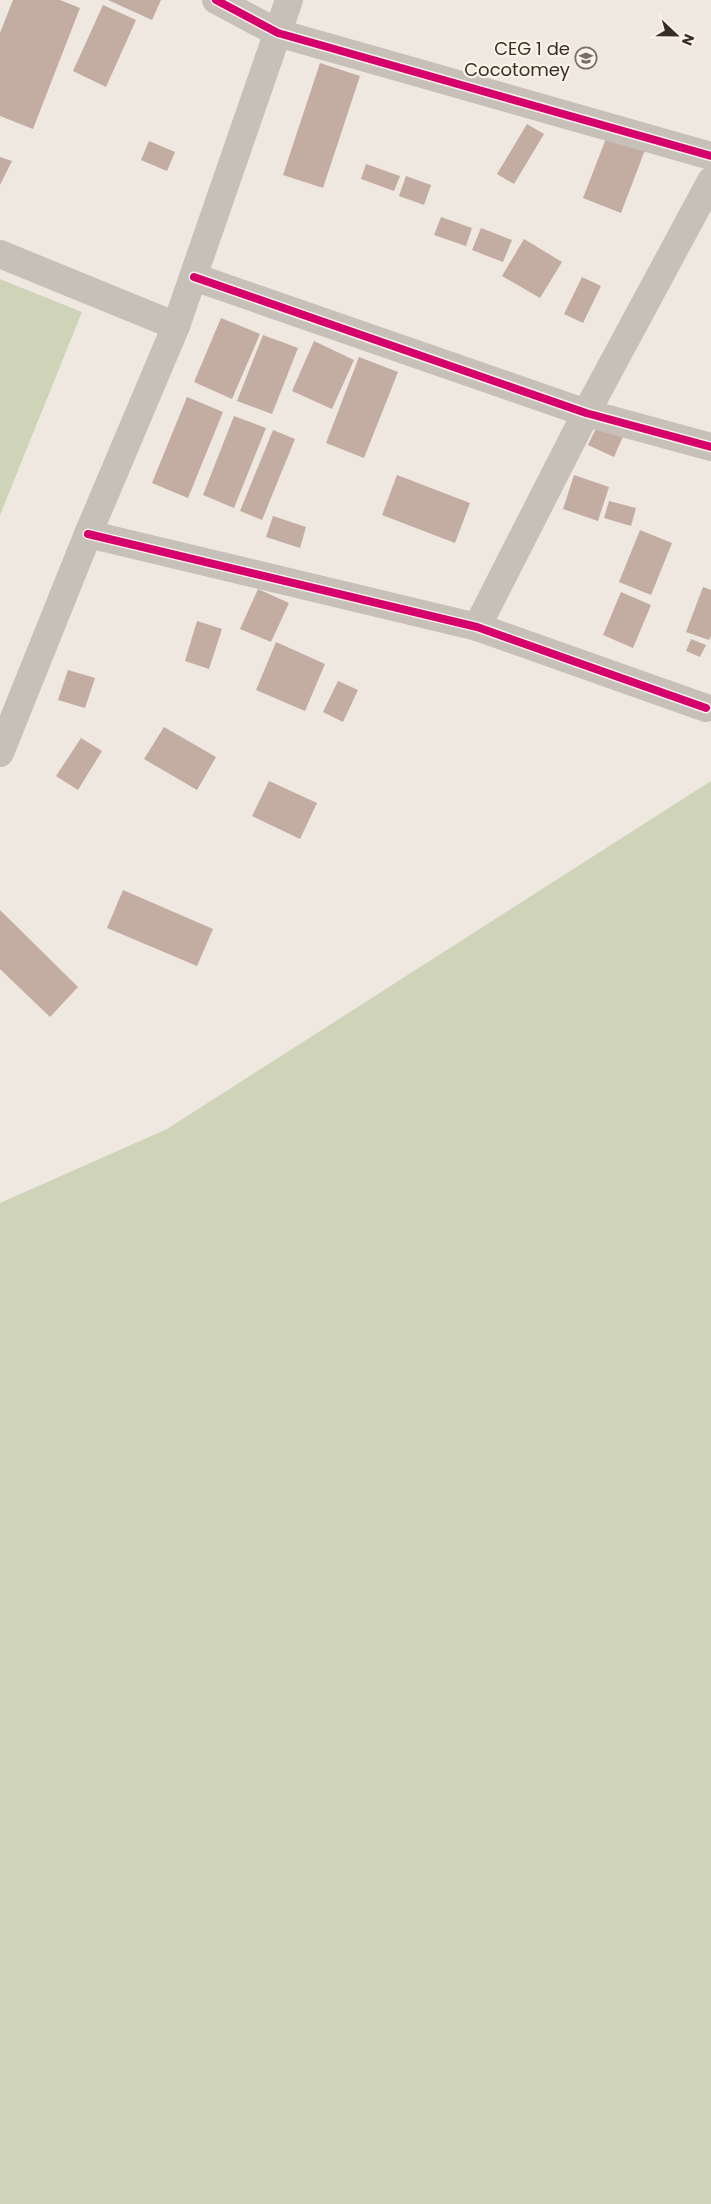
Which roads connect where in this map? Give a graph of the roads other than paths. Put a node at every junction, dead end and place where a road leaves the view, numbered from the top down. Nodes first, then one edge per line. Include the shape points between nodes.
1 (216, 0) edge
2 (289, 0) edge
3 (278, 32) junction
4 (711, 156) edge
5 (711, 181) edge
6 (0, 254) edge
7 (194, 277) junction
8 (176, 326) junction
9 (586, 413) junction
10 (711, 447) edge
11 (88, 534) junction
12 (477, 626) junction
13 (706, 708) dead end
14 (0, 754) edge

1 - 3 street
2 - 3 street
3 - 4 street
3 - 7 street
5 - 9 street
6 - 8 street
7 - 8 street
7 - 9 street
8 - 11 street
9 - 10 street
9 - 12 street
11 - 12 street
11 - 14 street
12 - 13 street

